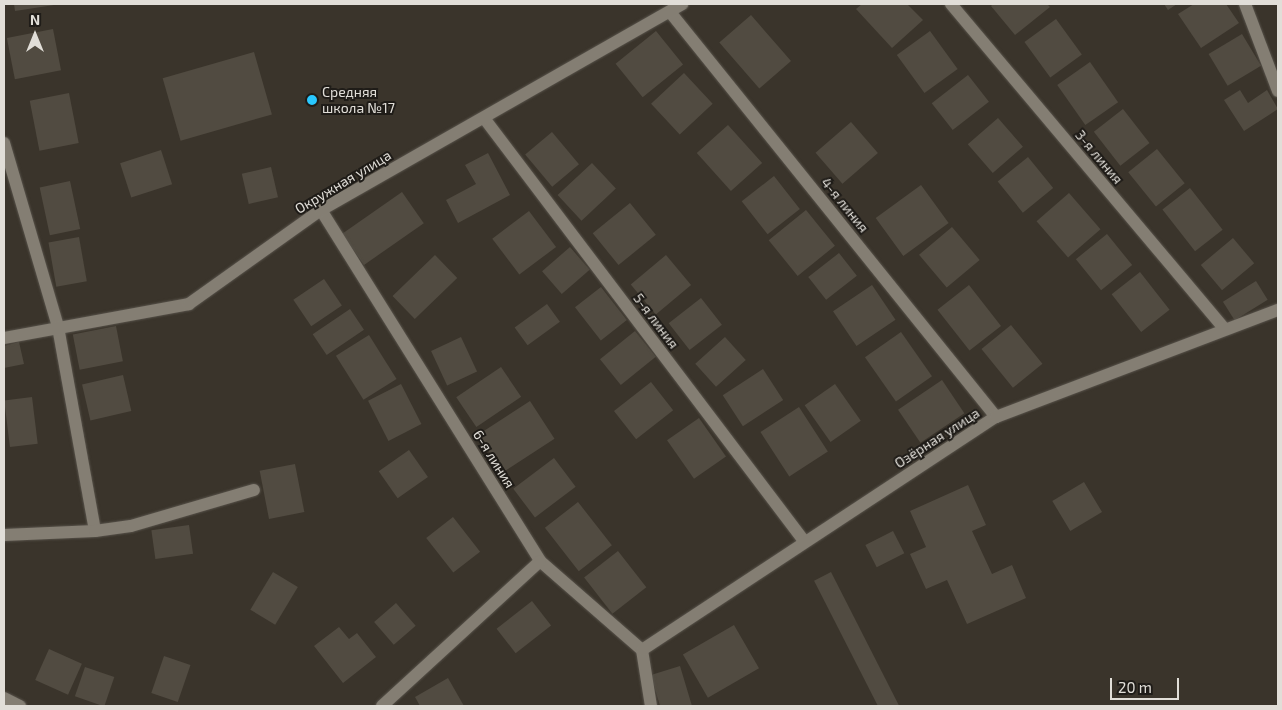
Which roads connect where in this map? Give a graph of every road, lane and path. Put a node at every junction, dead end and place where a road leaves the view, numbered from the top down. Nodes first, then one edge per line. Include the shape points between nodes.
1 (682, 4) edge
2 (951, 4) edge
3 (1245, 4) edge
4 (670, 12) junction
5 (1278, 91) edge
6 (484, 118) junction
7 (4, 143) edge
8 (321, 210) junction
9 (1278, 310) edge
10 (58, 327) junction
11 (1225, 329) junction
12 (4, 338) edge
13 (996, 417) junction
14 (254, 490) dead end
15 (95, 531) junction
16 (4, 534) edge
17 (804, 541) junction
18 (540, 561) junction
19 (642, 650) junction
20 (4, 698) edge
21 (20, 706) edge
22 (382, 706) edge
23 (651, 706) edge

1 - 4 street, Окружная улица
2 - 11 street, 3-я линия
3 - 5 street
4 - 6 street, Окружная улица
4 - 13 street, 4-я линия
6 - 8 street, Окружная улица
6 - 17 street, 5-я линия
7 - 10 street
8 - 10 street, Окружная улица via 189,304
8 - 18 street, 6-я линия
9 - 11 street, Озёрная улица
10 - 12 street, Окружная улица
10 - 15 street
11 - 13 street, Озёрная улица
13 - 17 street, Озёрная улица
14 - 15 street via 131,526
15 - 16 street
17 - 19 street, Озёрная улица
18 - 19 street, 6-я линия
18 - 22 street
19 - 23 street
20 - 21 street

